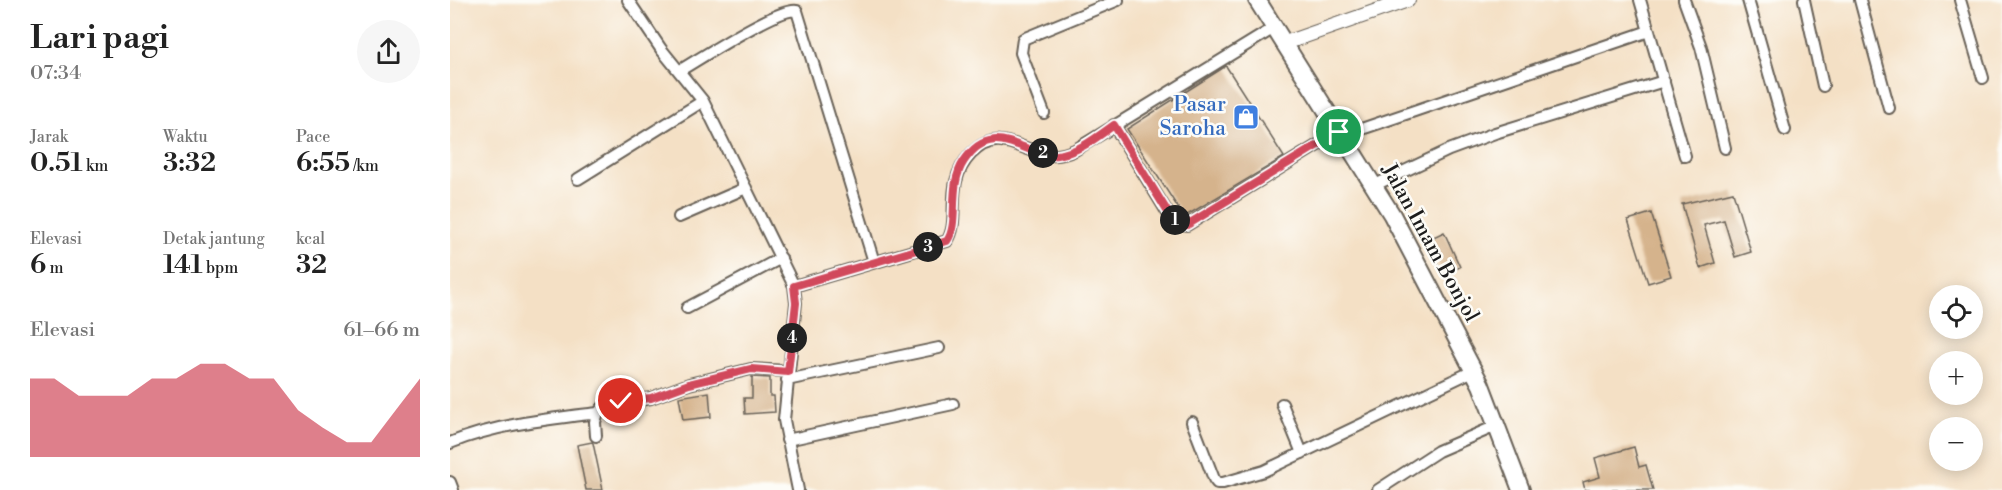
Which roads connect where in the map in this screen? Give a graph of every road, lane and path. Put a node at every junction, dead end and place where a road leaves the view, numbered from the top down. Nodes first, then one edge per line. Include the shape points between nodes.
1 (1118, 0) edge
2 (1257, 0) edge
3 (1408, 0) edge
4 (1640, 0) edge
5 (1684, 0) edge
6 (1748, 0) edge
7 (1804, 0) edge
8 (1860, 0) edge
9 (1960, 0) edge
10 (632, 1) edge
11 (1274, 28) junction
12 (1649, 31) junction
13 (1285, 43) junction
14 (679, 71) junction
15 (1983, 78) dead end
16 (1664, 81) junction
17 (1823, 86) dead end
18 (703, 101) junction
19 (1889, 108) dead end
20 (1044, 113) dead end
21 (1114, 125) junction
22 (1785, 130) dead end
23 (1340, 134) junction
24 (1725, 148) dead end
25 (1685, 156) dead end
26 (578, 179) dead end
27 (1375, 185) junction
28 (746, 188) junction
29 (679, 217) dead end
30 (781, 258) junction
31 (874, 262) junction
32 (794, 286) junction
33 (687, 308) dead end
34 (939, 348) dead end
35 (1473, 371) junction
36 (788, 376) junction
37 (953, 404) dead end
38 (1282, 404) dead end
39 (598, 413) junction
40 (1192, 422) dead end
41 (1496, 426) junction
42 (596, 436) dead end
43 (787, 440) junction
44 (450, 443) edge
45 (1302, 453) junction
46 (450, 482) edge
47 (453, 490) edge
48 (798, 490) edge
49 (1378, 490) edge
50 (1521, 490) edge

1 - 20 street via 1023,39 1021,53
2 - 11 highway, Jalan Imam Bonjol
3 - 13 street
4 - 12 street
5 - 24 street via 1701,46
6 - 22 street
7 - 17 street
8 - 19 street
9 - 15 street
10 - 14 street
11 - 13 highway, Jalan Imam Bonjol
11 - 21 street
12 - 16 street
12 - 23 street
13 - 23 highway, Jalan Imam Bonjol
14 - 18 street
14 - 31 street via 786,10 797,10
16 - 25 street
16 - 27 street via 1495,133
18 - 26 street
18 - 28 street
21 - 23 street via 1169,214 1178,224 1187,225
21 - 31 street via 1075,150 1059,155 1000,140 976,148 964,161 954,183 952,229 947,241
23 - 27 highway, Jalan Imam Bonjol
27 - 35 highway, Jalan Imam Bonjol
28 - 29 street
28 - 30 street
30 - 32 street
30 - 33 street
31 - 32 street
32 - 36 street via 796,303
34 - 36 street
35 - 41 highway, Jalan Imam Bonjol
35 - 45 street
36 - 39 street via 751,369 651,398 604,406
36 - 43 street via 784,420
37 - 43 street
38 - 45 street
39 - 42 street
39 - 44 street via 526,422
40 - 45 street via 1217,483 1264,471
41 - 49 street via 1438,451
41 - 50 highway, Jalan Imam Bonjol
43 - 48 street
46 - 47 street

